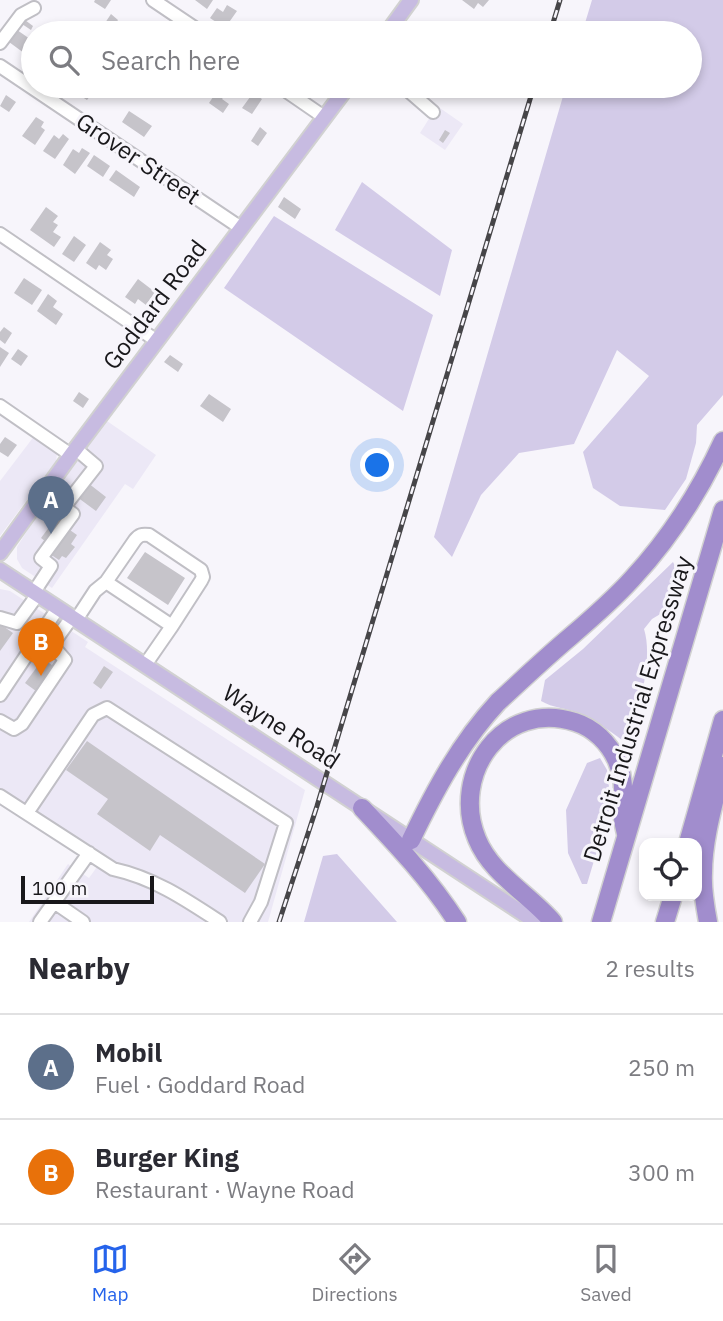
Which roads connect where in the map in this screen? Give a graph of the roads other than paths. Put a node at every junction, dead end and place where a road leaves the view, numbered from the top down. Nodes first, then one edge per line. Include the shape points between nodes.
1 (153, 0) edge
2 (406, 2) edge
3 (34, 8) dead end
4 (184, 21) edge
5 (394, 21) edge
6 (0, 43) edge
7 (0, 66) edge
8 (21, 80) edge
9 (48, 98) edge
10 (296, 98) edge
11 (339, 98) edge
12 (417, 98) edge
13 (433, 112) dead end
14 (324, 117) junction
15 (241, 228) junction
16 (0, 234) edge
17 (157, 341) junction
18 (0, 407) edge
19 (723, 441) edge
20 (74, 452) junction
21 (44, 492) junction
22 (64, 507) junction
23 (723, 510) edge
24 (0, 553) edge
25 (0, 569) edge
26 (106, 582) junction
27 (36, 593) junction
28 (58, 608) junction
29 (0, 618) edge
30 (74, 618) junction
31 (172, 626) junction
32 (39, 637) junction
33 (52, 645) junction
34 (145, 665) junction
35 (0, 695) edge
36 (723, 720) edge
37 (0, 722) edge
38 (723, 766) edge
39 (0, 796) edge
40 (362, 808) junction
41 (27, 813) junction
42 (626, 834) junction
43 (689, 838) edge
44 (411, 840) junction
45 (89, 853) junction
46 (671, 901) edge
47 (54, 902) junction
48 (77, 920) edge
49 (40, 922) edge
50 (220, 922) edge
51 (250, 922) edge
52 (457, 922) edge
53 (536, 922) edge
54 (552, 922) edge
55 (601, 922) edge
56 (665, 922) edge
57 (708, 922) edge

1 - 4 street
2 - 5 main road
3 - 6 street via 21,15
7 - 8 street, Grover Street
9 - 15 street, Grover Street
10 - 14 street
11 - 14 main road, Goddard Road
12 - 13 street
14 - 15 main road, Goddard Road
15 - 17 main road, Goddard Road
16 - 17 street
17 - 20 main road, Goddard Road
18 - 20 street
19 - 44 highway via 694,496 652,557 481,720 449,765
20 - 21 main road, Goddard Road
20 - 22 street via 96,466
21 - 22 street
21 - 24 main road, Goddard Road
22 - 27 street via 74,514 41,558 51,566
23 - 42 highway, Detroit Industrial Expressway
25 - 27 main road, Wayne Road
26 - 30 street
26 - 31 street
26 - 31 street via 144,534 197,566 203,577
27 - 28 main road, Wayne Road
27 - 29 street via 17,623
28 - 30 main road, Wayne Road
28 - 32 street
30 - 33 street
30 - 34 main road, Wayne Road
31 - 34 street
32 - 33 street
32 - 35 street
33 - 37 street via 65,660 22,724 14,729
34 - 40 main road, Wayne Road
36 - 43 highway
38 - 57 highway via 703,873
39 - 41 street
40 - 44 main road, Wayne Road
40 - 52 highway via 420,872
41 - 45 street
41 - 51 street via 93,716 107,708 286,823 261,902
42 - 54 highway via 621,772 611,750 591,730 569,720 545,717 516,725 495,741 471,785 473,829 495,866
42 - 55 highway, Detroit Industrial Expressway
44 - 53 main road, Wayne Road
45 - 47 street
45 - 50 street via 113,869 173,891
46 - 56 highway
47 - 48 street
47 - 49 street

